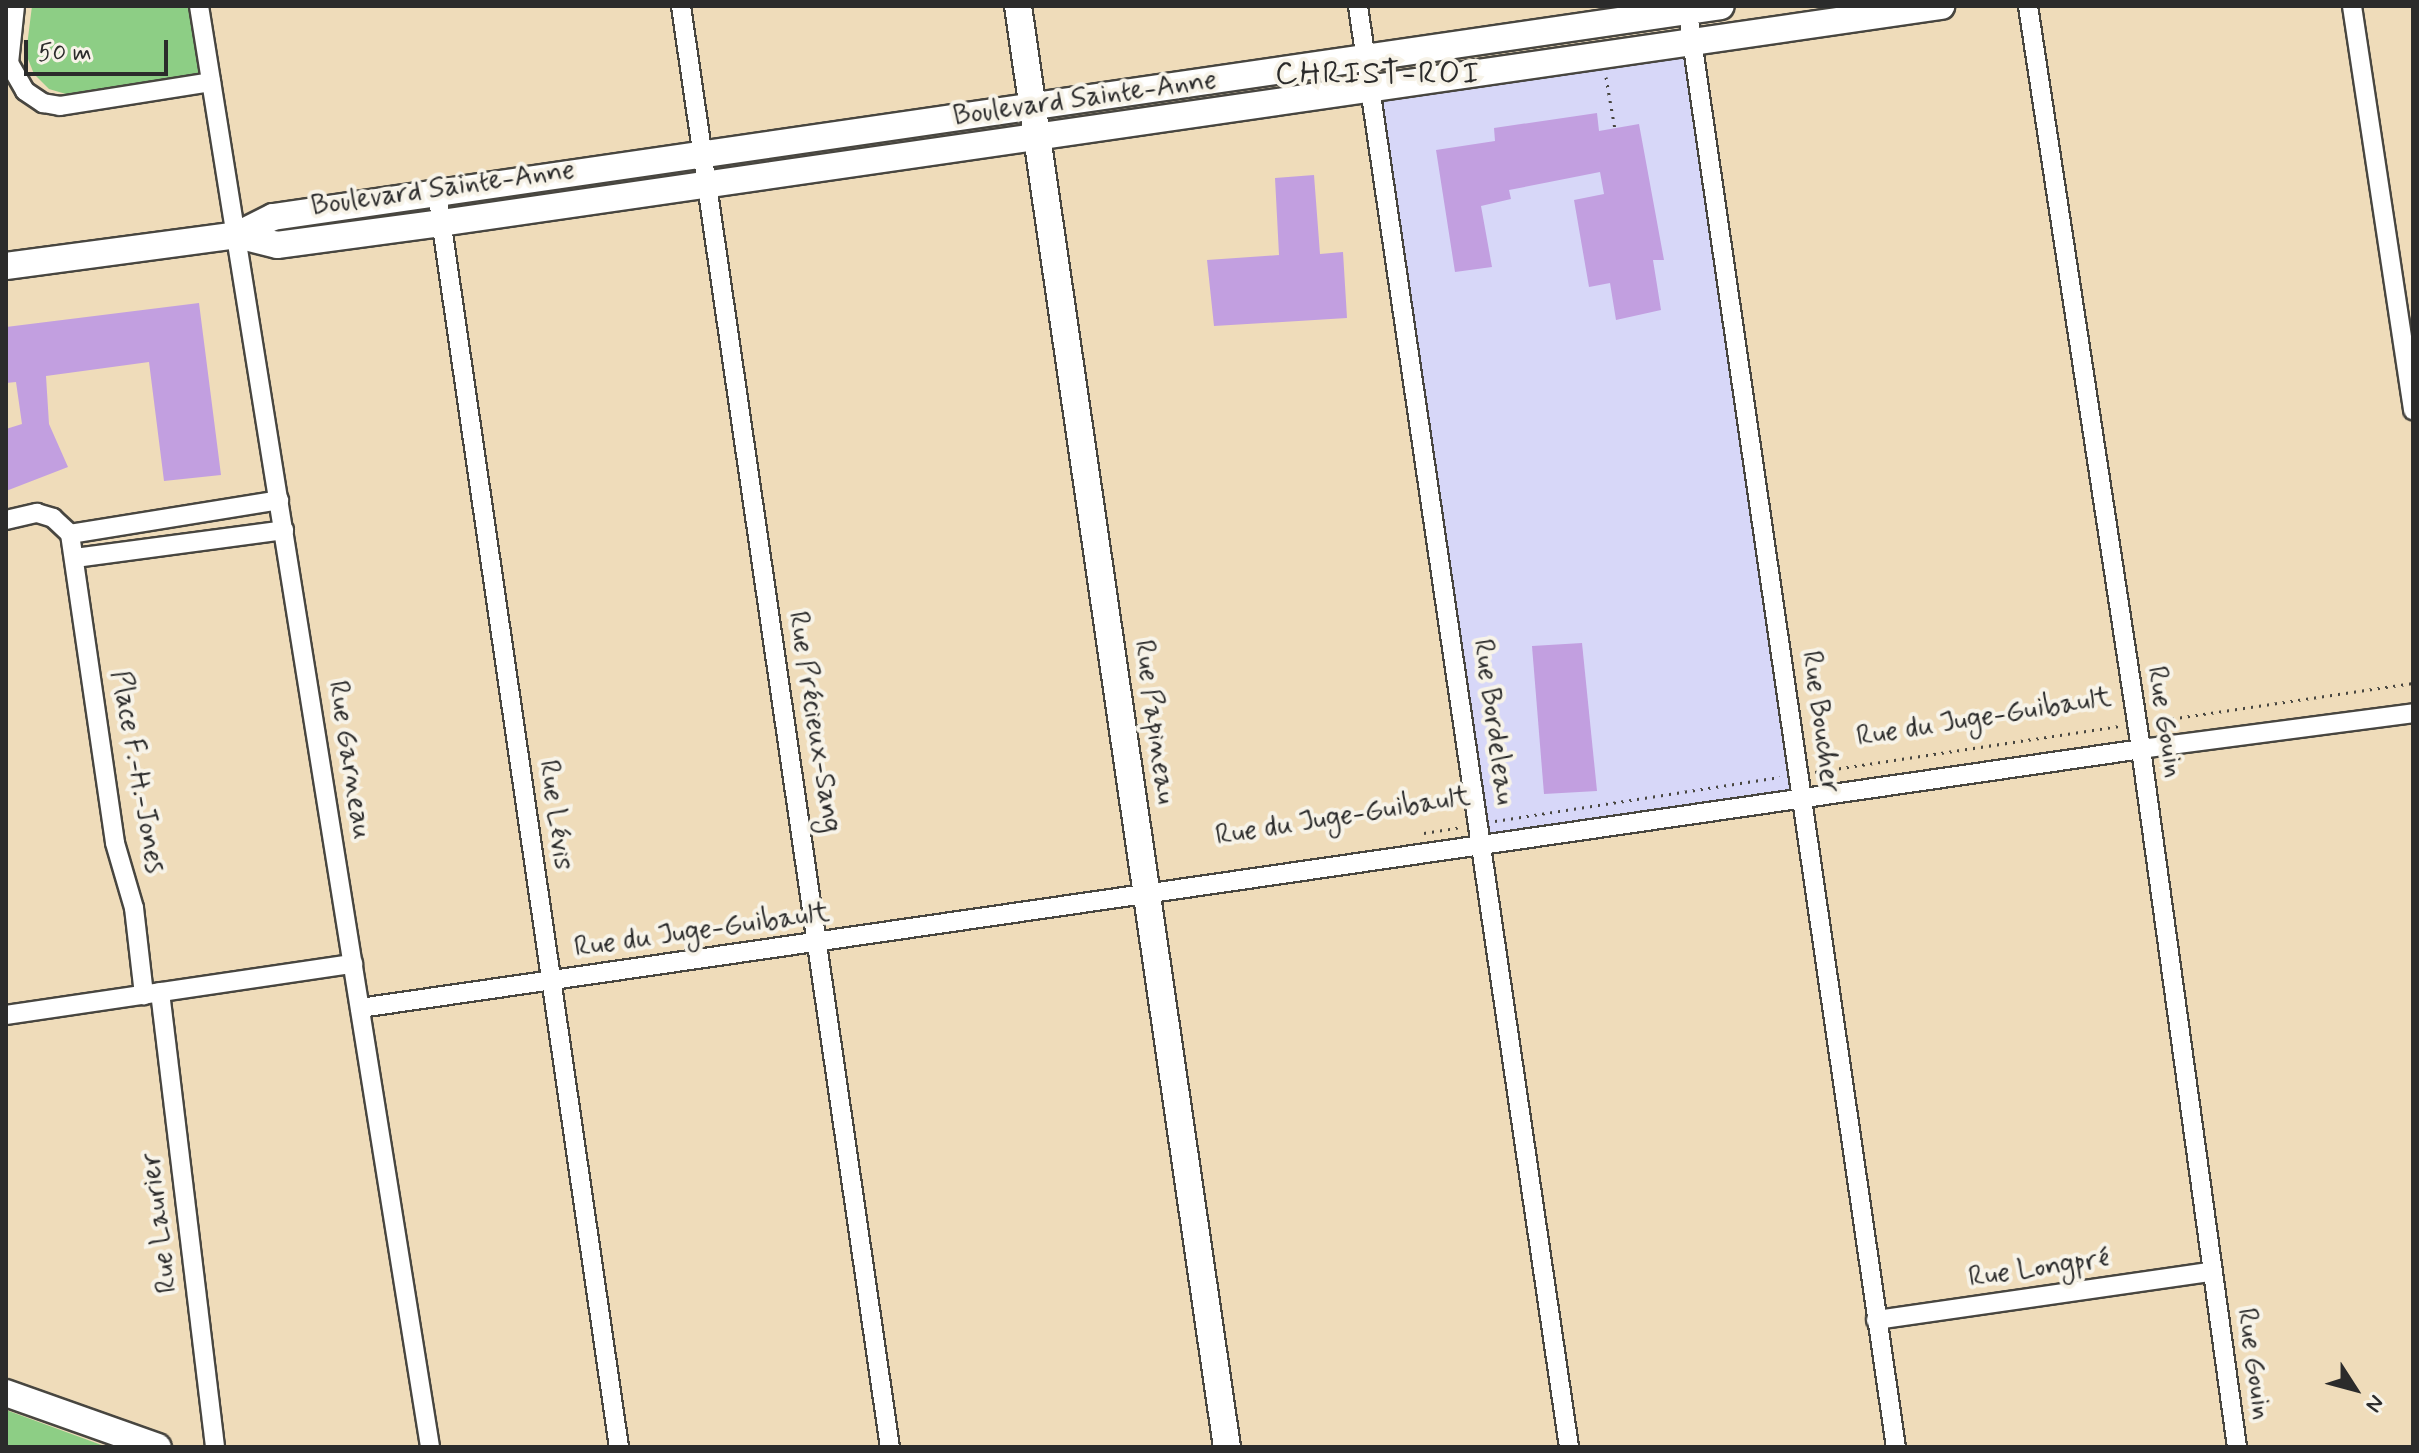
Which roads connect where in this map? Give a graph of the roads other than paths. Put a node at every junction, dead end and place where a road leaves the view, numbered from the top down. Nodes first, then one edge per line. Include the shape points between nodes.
1 (15, 6) edge
2 (199, 6) edge
3 (681, 6) edge
4 (1018, 6) edge
5 (1358, 6) edge
6 (1721, 6) edge
7 (1941, 6) edge
8 (2028, 6) edge
9 (2352, 6) edge
10 (1688, 8) edge
11 (1692, 41) junction
12 (1366, 60) junction
13 (211, 82) junction
14 (1371, 90) junction
15 (1033, 109) junction
16 (1037, 139) junction
17 (701, 155) junction
18 (705, 184) junction
19 (437, 192) junction
20 (441, 223) junction
21 (237, 235) junction
22 (6, 266) edge
23 (2413, 410) edge
24 (279, 500) junction
25 (6, 520) edge
26 (284, 530) junction
27 (70, 534) junction
28 (75, 558) junction
29 (2413, 713) edge
30 (2141, 749) junction
31 (1803, 800) junction
32 (1483, 846) junction
33 (1147, 895) junction
34 (819, 942) junction
35 (353, 964) junction
36 (551, 980) junction
37 (152, 994) junction
38 (360, 1008) junction
39 (6, 1015) edge
40 (2211, 1272) junction
41 (1876, 1320) junction
42 (6, 1393) edge
43 (158, 1447) edge
44 (215, 1447) edge
45 (430, 1447) edge
46 (619, 1447) edge
47 (890, 1447) edge
48 (1227, 1447) edge
49 (1569, 1447) edge
50 (1896, 1447) edge
51 (2237, 1447) edge

1 - 13 street via 9,63 25,91 43,103 60,106
2 - 13 street, Rue Garneau
3 - 17 street, Rue Précieux-Sang
4 - 15 street, Rue Papineau
5 - 12 street, Rue Bordeleau
6 - 10 street, Boulevard Sainte-Anne
7 - 11 street, Boulevard Sainte-Anne
8 - 30 street, Rue Gouin
9 - 23 street
10 - 11 street, Rue Boucher
10 - 12 street, Boulevard Sainte-Anne
11 - 14 street, Boulevard Sainte-Anne
11 - 31 street, Rue Boucher
12 - 14 street, Rue Bordeleau
12 - 15 street, Boulevard Sainte-Anne
13 - 21 street, Rue Garneau
14 - 16 street, Boulevard Sainte-Anne
14 - 32 street, Rue Bordeleau
15 - 16 street, Rue Papineau
15 - 17 street, Boulevard Sainte-Anne
16 - 18 street, Boulevard Sainte-Anne
16 - 33 street, Rue Papineau
17 - 18 street, Rue Précieux-Sang
17 - 19 street, Boulevard Sainte-Anne
18 - 20 street, Boulevard Sainte-Anne
18 - 34 street, Rue Précieux-Sang
19 - 20 street, Rue Lévis
19 - 21 street, Boulevard Sainte-Anne via 273,217
20 - 21 street, Boulevard Sainte-Anne via 277,245
20 - 36 street, Rue Lévis
21 - 22 street, Boulevard Sainte-Anne
21 - 24 street, Rue Garneau
24 - 26 street, Rue Garneau
24 - 27 street
25 - 27 street via 37,513 53,518
26 - 28 street
26 - 35 street, Rue Garneau
27 - 28 street, Place F.-H.-Jones
28 - 37 street, Place F.-H.-Jones via 115,843
29 - 30 street, Rue du Juge-Guibault
30 - 31 street, Rue du Juge-Guibault
30 - 40 street, Rue Gouin
31 - 32 street, Rue du Juge-Guibault
31 - 41 street, Rue Boucher
32 - 33 street, Rue du Juge-Guibault
32 - 49 street, Rue Bordeleau
33 - 34 street, Rue du Juge-Guibault
33 - 48 street, Rue Papineau
34 - 36 street, Rue du Juge-Guibault
34 - 47 street, Rue Précieux-Sang
35 - 37 street
35 - 38 street, Rue Garneau
36 - 38 street, Rue du Juge-Guibault
36 - 46 street, Rue Lévis
37 - 39 street
37 - 44 street, Rue Laurier
38 - 45 street, Rue Garneau
40 - 41 street, Rue Longpré
40 - 51 street, Rue Gouin
41 - 50 street, Rue Boucher
42 - 43 street

